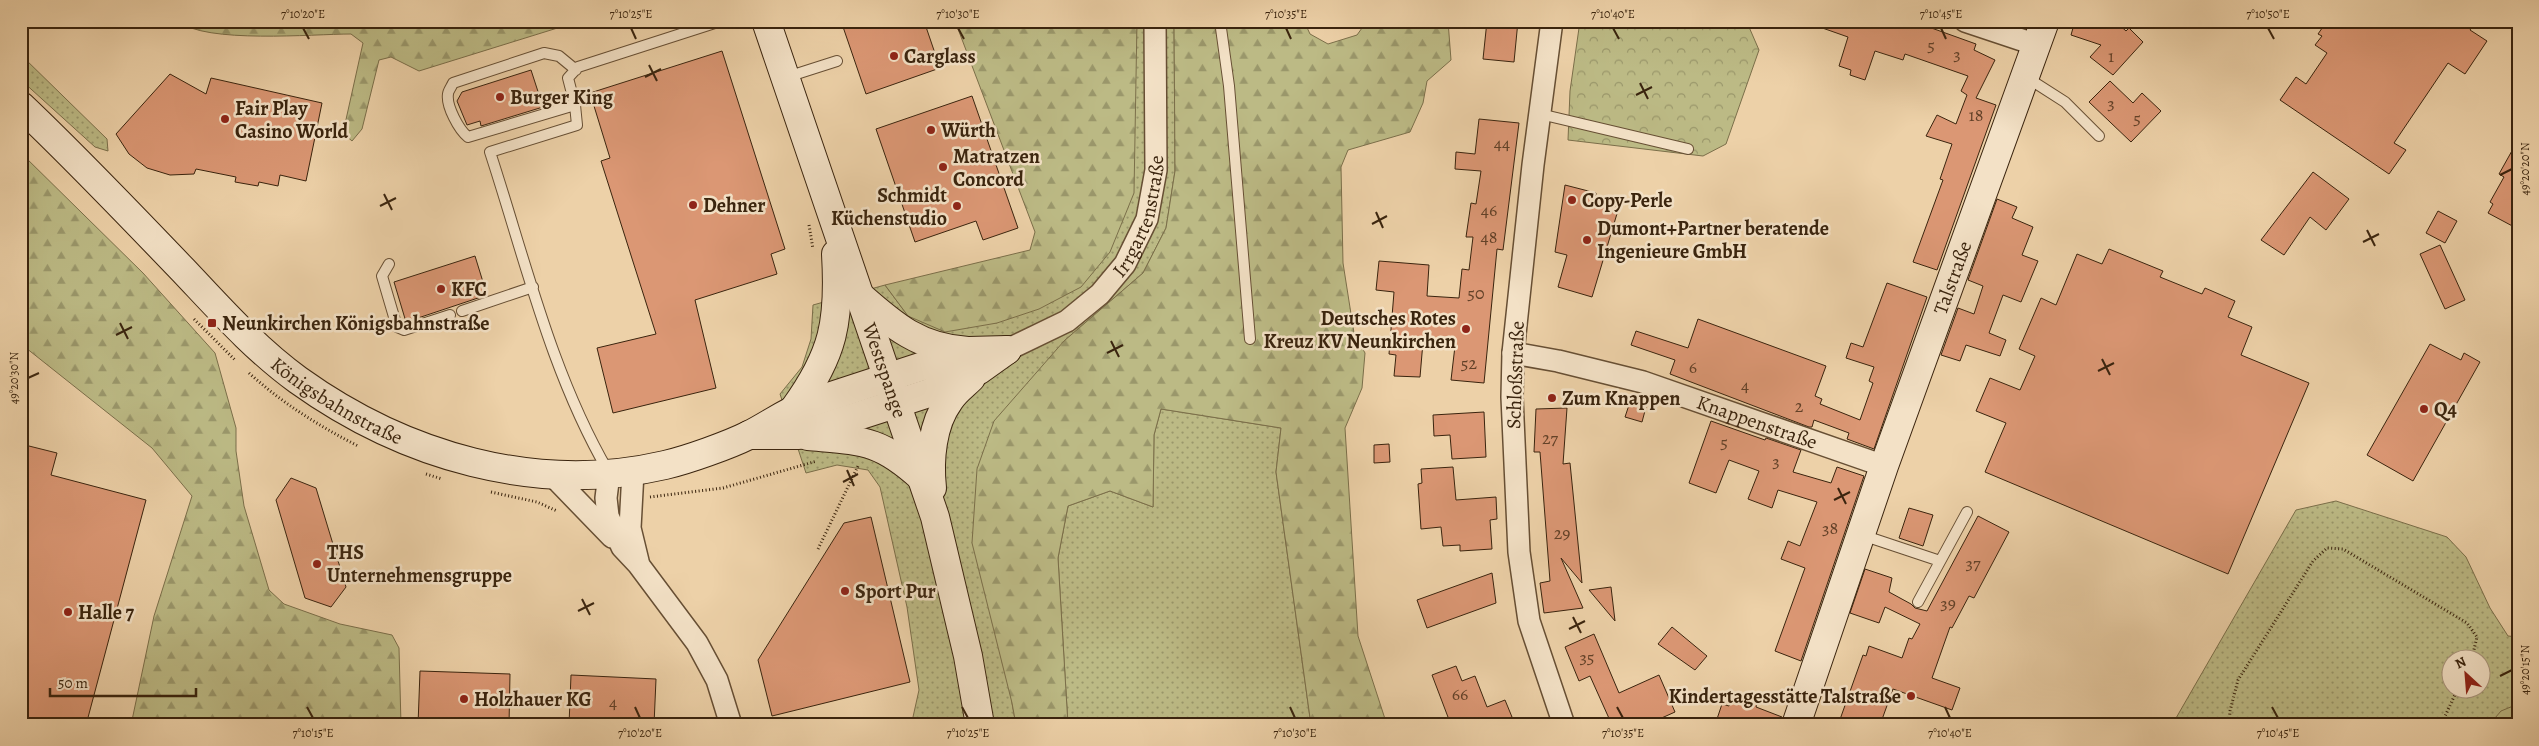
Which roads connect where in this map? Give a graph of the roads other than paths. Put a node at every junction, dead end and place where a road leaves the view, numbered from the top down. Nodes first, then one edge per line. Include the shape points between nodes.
1 (721, 21) edge
2 (766, 21) edge
3 (1155, 21) edge
4 (1220, 21) edge
5 (1552, 21) edge
6 (1965, 21) edge
7 (2041, 33) edge
8 (837, 61) dead end
9 (576, 70) junction
10 (2026, 77) junction
11 (786, 78) junction
12 (575, 105) junction
13 (21, 106) edge
14 (1540, 114) junction
15 (2099, 136) dead end
16 (1688, 149) dead end
17 (820, 218) junction
18 (389, 264) dead end
19 (533, 287) junction
20 (859, 294) junction
21 (462, 311) dead end
22 (450, 315) dead end
23 (1250, 339) dead end
24 (1007, 350) joint
25 (1513, 353) junction
26 (974, 361) junction
27 (891, 391) junction
28 (794, 409) junction
29 (799, 435) junction
30 (748, 436) junction
31 (1884, 466) junction
32 (621, 473) junction
33 (553, 476) junction
34 (922, 478) junction
35 (1967, 512) dead end
36 (935, 517) junction
37 (1862, 534) junction
38 (622, 547) junction
39 (1940, 560) junction
40 (638, 564) junction
41 (1918, 602) dead end
42 (731, 725) edge
43 (980, 725) edge
44 (1564, 725) edge
45 (1796, 725) edge

1 - 9 lane
2 - 11 street, Westspange
3 - 24 street, Irrgartenstraße via 1156,170 1147,219 1125,264 1100,294 1067,321
4 - 23 lane via 1229,86
5 - 14 street, Schloßstraße
6 - 7 street
7 - 10 street, Talstraße
8 - 11 lane
9 - 12 lane via 568,78
9 - 12 lane via 559,56 544,53 453,83 448,94 450,108 463,134 468,137
10 - 15 lane via 2065,102
10 - 31 street, Talstraße
11 - 17 street, Westspange
12 - 19 lane via 577,125 490,152
13 - 33 street, Königsbahnstraße via 78,160 237,326 296,379 389,434 426,448 494,468
14 - 16 lane
14 - 25 street, Schloßstraße
17 - 20 street, Westspange
17 - 28 street via 838,287 834,329 826,358
18 - 22 lane via 382,276 396,327 404,330
19 - 21 lane
19 - 32 lane via 569,392 592,444
20 - 26 street via 896,328
20 - 27 street, Westspange
24 - 26 street, Irrgartenstraße
25 - 31 street, Knappenstraße via 1643,382
25 - 44 street, Schloßstraße via 1514,472 1519,552 1529,621
26 - 27 street, Irrgartenstraße
26 - 36 street via 949,400 934,437 930,473
27 - 28 street, Königsbahnstraße
27 - 29 street, Königsbahnstraße
27 - 34 street, Westspange
28 - 30 street, Königsbahnstraße
29 - 30 street, Königsbahnstraße
29 - 34 street via 864,440 902,460
30 - 32 street, Königsbahnstraße via 668,465
31 - 37 street, Talstraße
32 - 33 street, Königsbahnstraße
32 - 38 street via 606,498 608,516
32 - 40 street
33 - 38 street
34 - 36 street, Westspange
35 - 39 lane
36 - 43 street, Westspange via 966,647
37 - 39 lane
37 - 45 street, Talstraße
38 - 40 street
39 - 41 lane
40 - 42 street via 698,643 716,680

